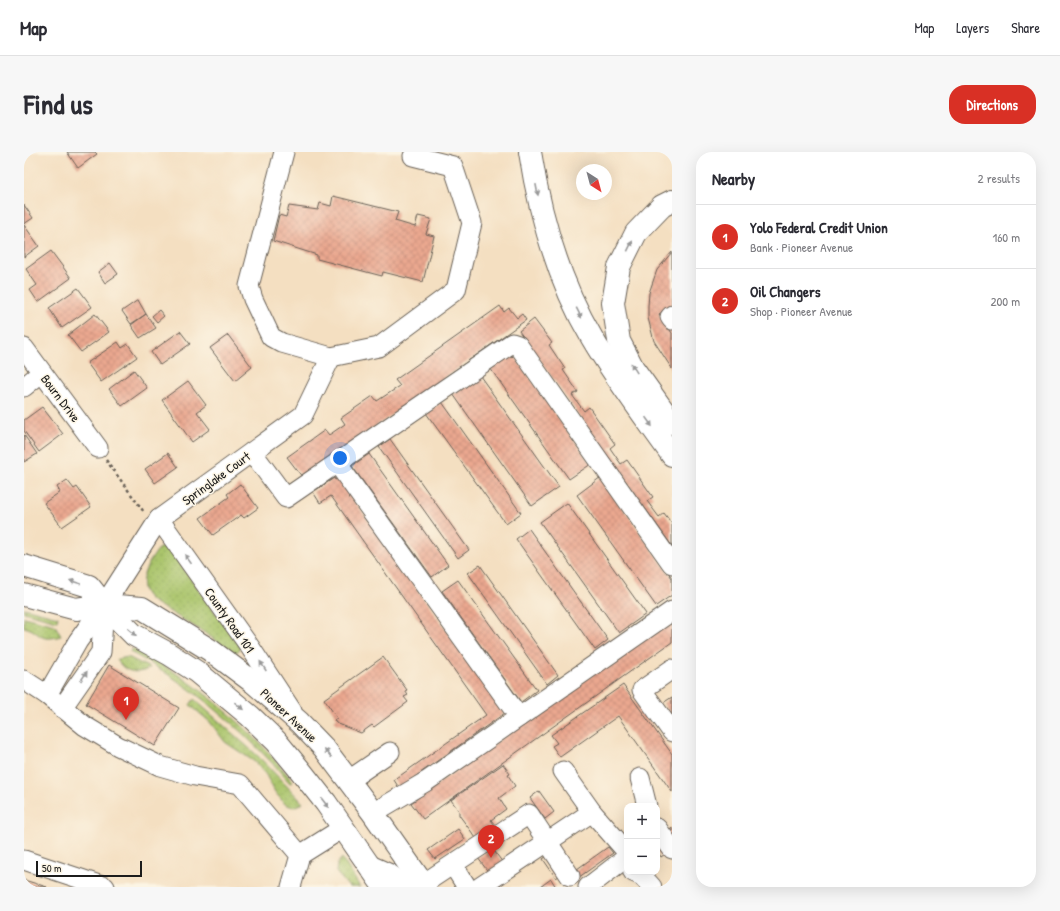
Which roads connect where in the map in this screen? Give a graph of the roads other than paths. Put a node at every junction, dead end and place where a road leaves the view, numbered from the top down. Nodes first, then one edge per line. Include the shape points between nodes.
1 (284, 152) edge
2 (530, 152) edge
3 (413, 156) dead end
4 (672, 201) edge
5 (672, 315) edge
6 (672, 320) edge
7 (24, 348) edge
8 (331, 356) junction
9 (41, 372) junction
10 (24, 387) edge
11 (672, 423) edge
12 (98, 448) road end
13 (252, 452) junction
14 (672, 456) edge
15 (337, 463) junction
16 (152, 515) junction
17 (672, 564) edge
18 (24, 566) edge
19 (24, 595) edge
20 (104, 605) junction
21 (672, 610) edge
22 (672, 669) edge
23 (24, 680) edge
24 (47, 695) junction
25 (62, 708) junction
26 (519, 716) junction
27 (299, 722) junction
28 (672, 732) edge
29 (390, 752) dead end
30 (562, 771) dead end
31 (640, 778) dead end
32 (349, 780) junction
33 (647, 803) edge
34 (592, 812) junction
35 (373, 813) junction
36 (343, 828) junction
37 (660, 832) edge
38 (547, 843) junction
39 (624, 849) edge
40 (672, 850) edge
41 (300, 855) junction
42 (624, 859) edge
43 (24, 860) edge
44 (453, 865) junction
45 (370, 867) junction
46 (624, 874) edge
47 (640, 875) edge
48 (647, 875) edge
49 (570, 876) dead end
50 (416, 882) edge
51 (105, 887) edge
52 (291, 887) edge
53 (384, 887) edge
54 (467, 887) edge
55 (480, 887) edge
56 (588, 887) edge
57 (608, 887) edge
58 (652, 887) edge
59 (657, 887) edge

1 - 8 street via 249,286 271,337 282,344
2 -> 14 main road via 540,208 575,304 592,338
3 - 8 street via 453,166 472,223 456,290 379,347
11 -> 4 main road via 633,368 619,341 613,302 619,267 636,233 662,206
5 - 6 street
7 - 9 street, Bourn Drive
8 - 13 street, Springlake Court via 303,415
9 - 10 street
9 - 12 street, Bourn Drive
13 - 15 street via 286,498
13 - 16 street, Springlake Court
15 - 17 street via 512,343 518,345
15 - 26 street
16 - 20 street, Springlake Court
27 -> 16 street, County Road 101 via 250,647
20 -> 18 main road, Pioneer Avenue via 89,586
19 - 20 main road, Pioneer Avenue via 76,610
20 - 24 street, Springlake Court via 78,641
25 -> 20 street via 101,652
20 - 27 main road, Pioneer Avenue via 142,608 210,650 253,682
20 -> 36 main road, Pioneer Avenue via 134,635 197,672 250,716 296,765
21 - 26 street
22 - 28 street via 642,690
23 - 24 street
24 - 25 street
25 - 41 street via 118,746 160,766 195,776 240,784
26 - 35 street via 427,780
32 -> 27 main road, Pioneer Avenue
29 - 32 street
30 - 34 street
31 - 33 street
32 - 35 main road, Pioneer Avenue
34 - 38 street
34 - 39 street
35 - 50 main road, Pioneer Avenue
36 - 41 street
36 - 45 main road, Pioneer Avenue
36 - 50 main road via 360,827 367,831 392,862
37 - 40 street
38 - 44 street via 529,814
38 - 49 street
38 - 55 street
41 - 52 street
42 - 56 street
43 - 51 street
44 - 50 street
44 - 54 street
45 - 50 main road via 388,875
45 - 53 main road, Pioneer Avenue
46 - 57 street via 612,881
47 - 58 street
48 - 59 street

